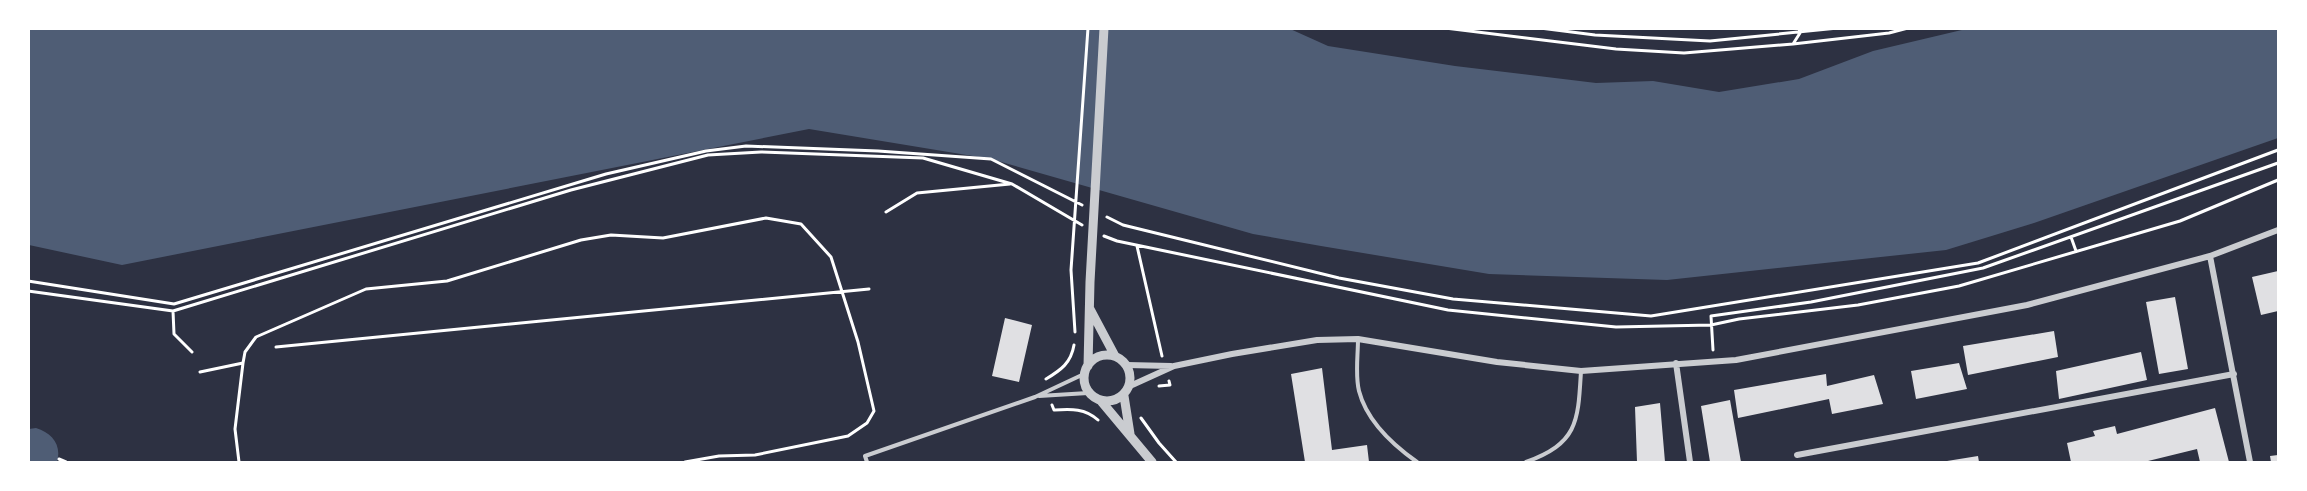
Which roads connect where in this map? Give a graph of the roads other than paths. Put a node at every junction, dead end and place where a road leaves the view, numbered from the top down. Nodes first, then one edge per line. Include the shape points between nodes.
1 (1104, 28) edge
2 (2278, 230) edge
3 (2210, 256) junction
4 (1089, 307) junction
5 (1358, 339) junction
6 (1115, 356) junction
7 (1676, 363) junction
8 (1127, 365) junction
9 (1174, 366) junction
10 (1086, 370) junction
11 (1581, 370) junction
12 (2234, 374) junction
13 (1130, 386) junction
14 (1088, 393) junction
15 (1124, 396) junction
16 (1035, 397) junction
17 (1101, 401) junction
18 (1130, 434) junction
19 (1797, 455) dead end
20 (867, 462) edge
21 (1152, 462) edge
22 (1417, 462) edge
23 (1526, 462) edge
24 (1689, 462) edge
25 (2250, 462) edge

1 - 4 street
2 - 3 street
3 - 7 street via 2027,305 1736,360
3 - 12 street
4 - 6 street
4 - 10 street
5 - 9 street via 1317,340
5 - 11 street via 1497,362
5 - 22 lane via 1359,391 1370,415 1392,444
6 - 8 street
6 - 10 street via 1101,356
7 - 11 street
7 - 24 street
8 - 9 street
8 - 13 street
9 - 13 street
10 - 14 street
10 - 16 lane
11 - 23 lane via 1579,409 1571,433 1548,454
12 - 19 street
12 - 25 street
13 - 15 street
14 - 16 lane
14 - 17 street
15 - 17 street
15 - 18 street
16 - 20 lane via 866,456
17 - 18 street
18 - 21 street

